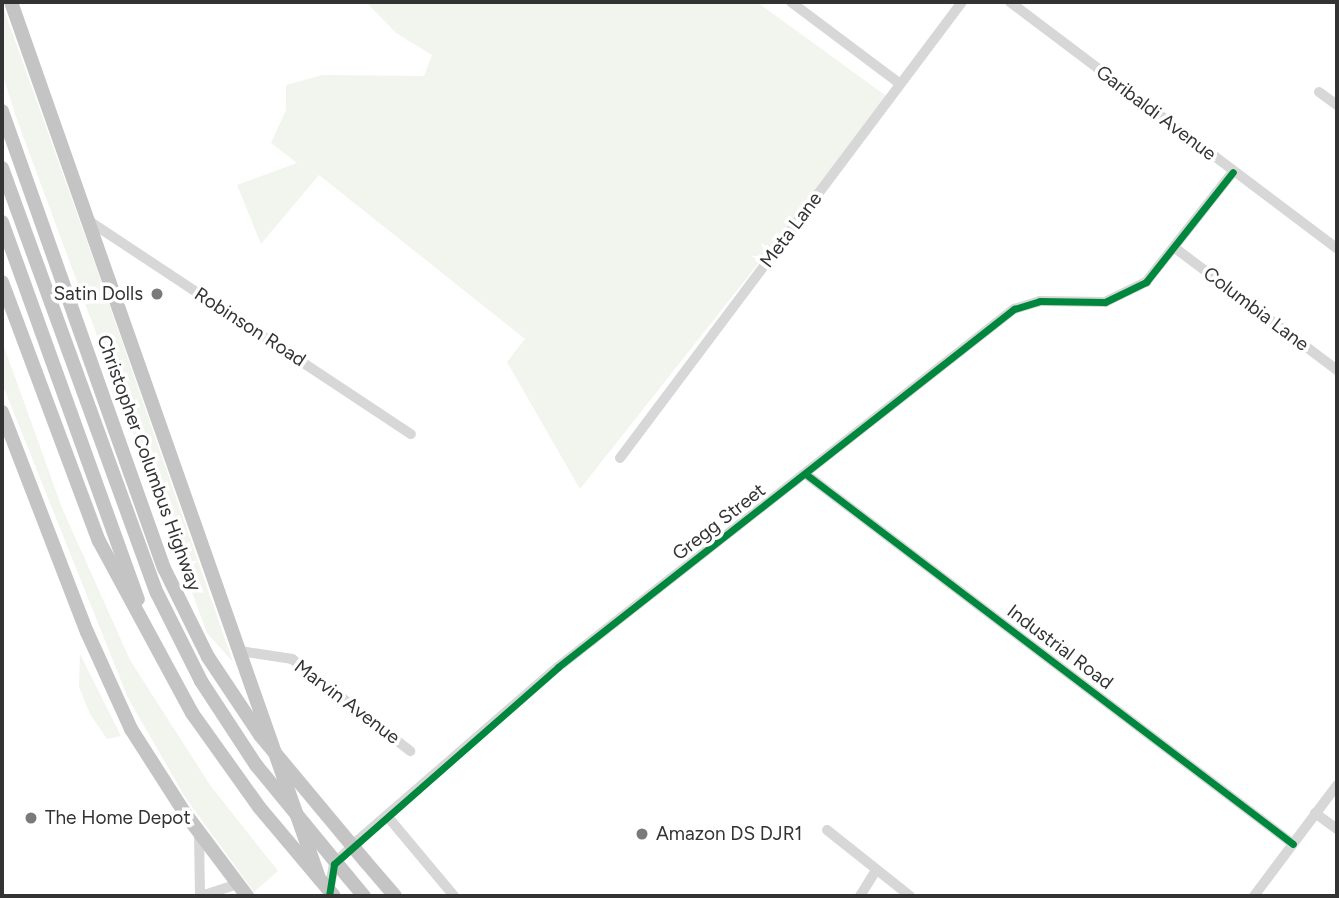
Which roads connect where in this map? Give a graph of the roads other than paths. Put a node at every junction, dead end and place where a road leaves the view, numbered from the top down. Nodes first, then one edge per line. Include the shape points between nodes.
1 (11, 2) edge
2 (791, 2) edge
3 (962, 2) edge
4 (1010, 2) edge
5 (900, 83) junction
6 (1319, 92) dead end
7 (1337, 105) edge
8 (2, 111) edge
9 (2, 168) edge
10 (1233, 172) junction
11 (89, 221) junction
12 (2, 222) edge
13 (1335, 243) edge
14 (1175, 248) junction
15 (2, 282) edge
16 (2, 294) edge
17 (22, 339) junction
18 (1337, 370) edge
19 (2, 412) edge
20 (2, 428) edge
21 (411, 434) dead end
22 (620, 458) dead end
23 (807, 475) junction
24 (34, 495) junction
25 (240, 651) junction
26 (160, 657) junction
27 (410, 751) dead end
28 (1337, 785) edge
29 (1315, 813) junction
30 (388, 817) junction
31 (1337, 829) edge
32 (827, 830) dead end
33 (199, 833) junction
34 (304, 837) junction
35 (357, 841) junction
36 (1293, 844) junction
37 (876, 870) junction
38 (237, 884) junction
39 (200, 896) edge
40 (247, 896) edge
41 (327, 896) edge
42 (334, 896) edge
43 (364, 896) edge
44 (395, 896) edge
45 (454, 896) edge
46 (860, 896) edge
47 (909, 896) edge
48 (1254, 896) edge

1 - 11 highway
2 - 5 street
3 - 5 street, Meta Lane
4 - 10 street, Garibaldi Avenue
5 - 22 street, Meta Lane
6 - 7 street
8 - 44 highway, Christopher Columbus Highway, bridge via 164,568 208,657 260,735
9 - 43 highway, Christopher Columbus Highway, bridge via 156,593 201,681 256,765
10 - 13 street, Garibaldi Avenue
10 - 14 street, Gregg Street
11 - 21 street, Robinson Road
11 - 25 highway
12 - 26 highway
14 - 18 street, Columbia Lane
14 - 23 street, Gregg Street via 1146,282 1121,297 1087,304 1040,301 1014,309
15 - 17 highway
16 - 17 highway
17 - 26 highway via 92,524
19 - 24 highway
20 - 24 highway
23 - 30 street, Gregg Street via 558,667
23 - 36 street, Industrial Road
24 - 33 highway via 87,632 131,729
25 - 27 street, Marvin Avenue via 292,659
25 - 34 highway
26 - 42 highway, bridge via 210,741
28 - 29 street
29 - 31 street
29 - 36 street
30 - 35 street, Gregg Street
30 - 45 street
32 - 37 street
33 - 38 highway
33 - 39 street
34 - 35 street, Gregg Street via 334,850
34 - 41 highway
35 - 41 street, Gregg Street via 334,864
36 - 48 street
37 - 46 street
37 - 47 street
38 - 39 street
38 - 40 highway

